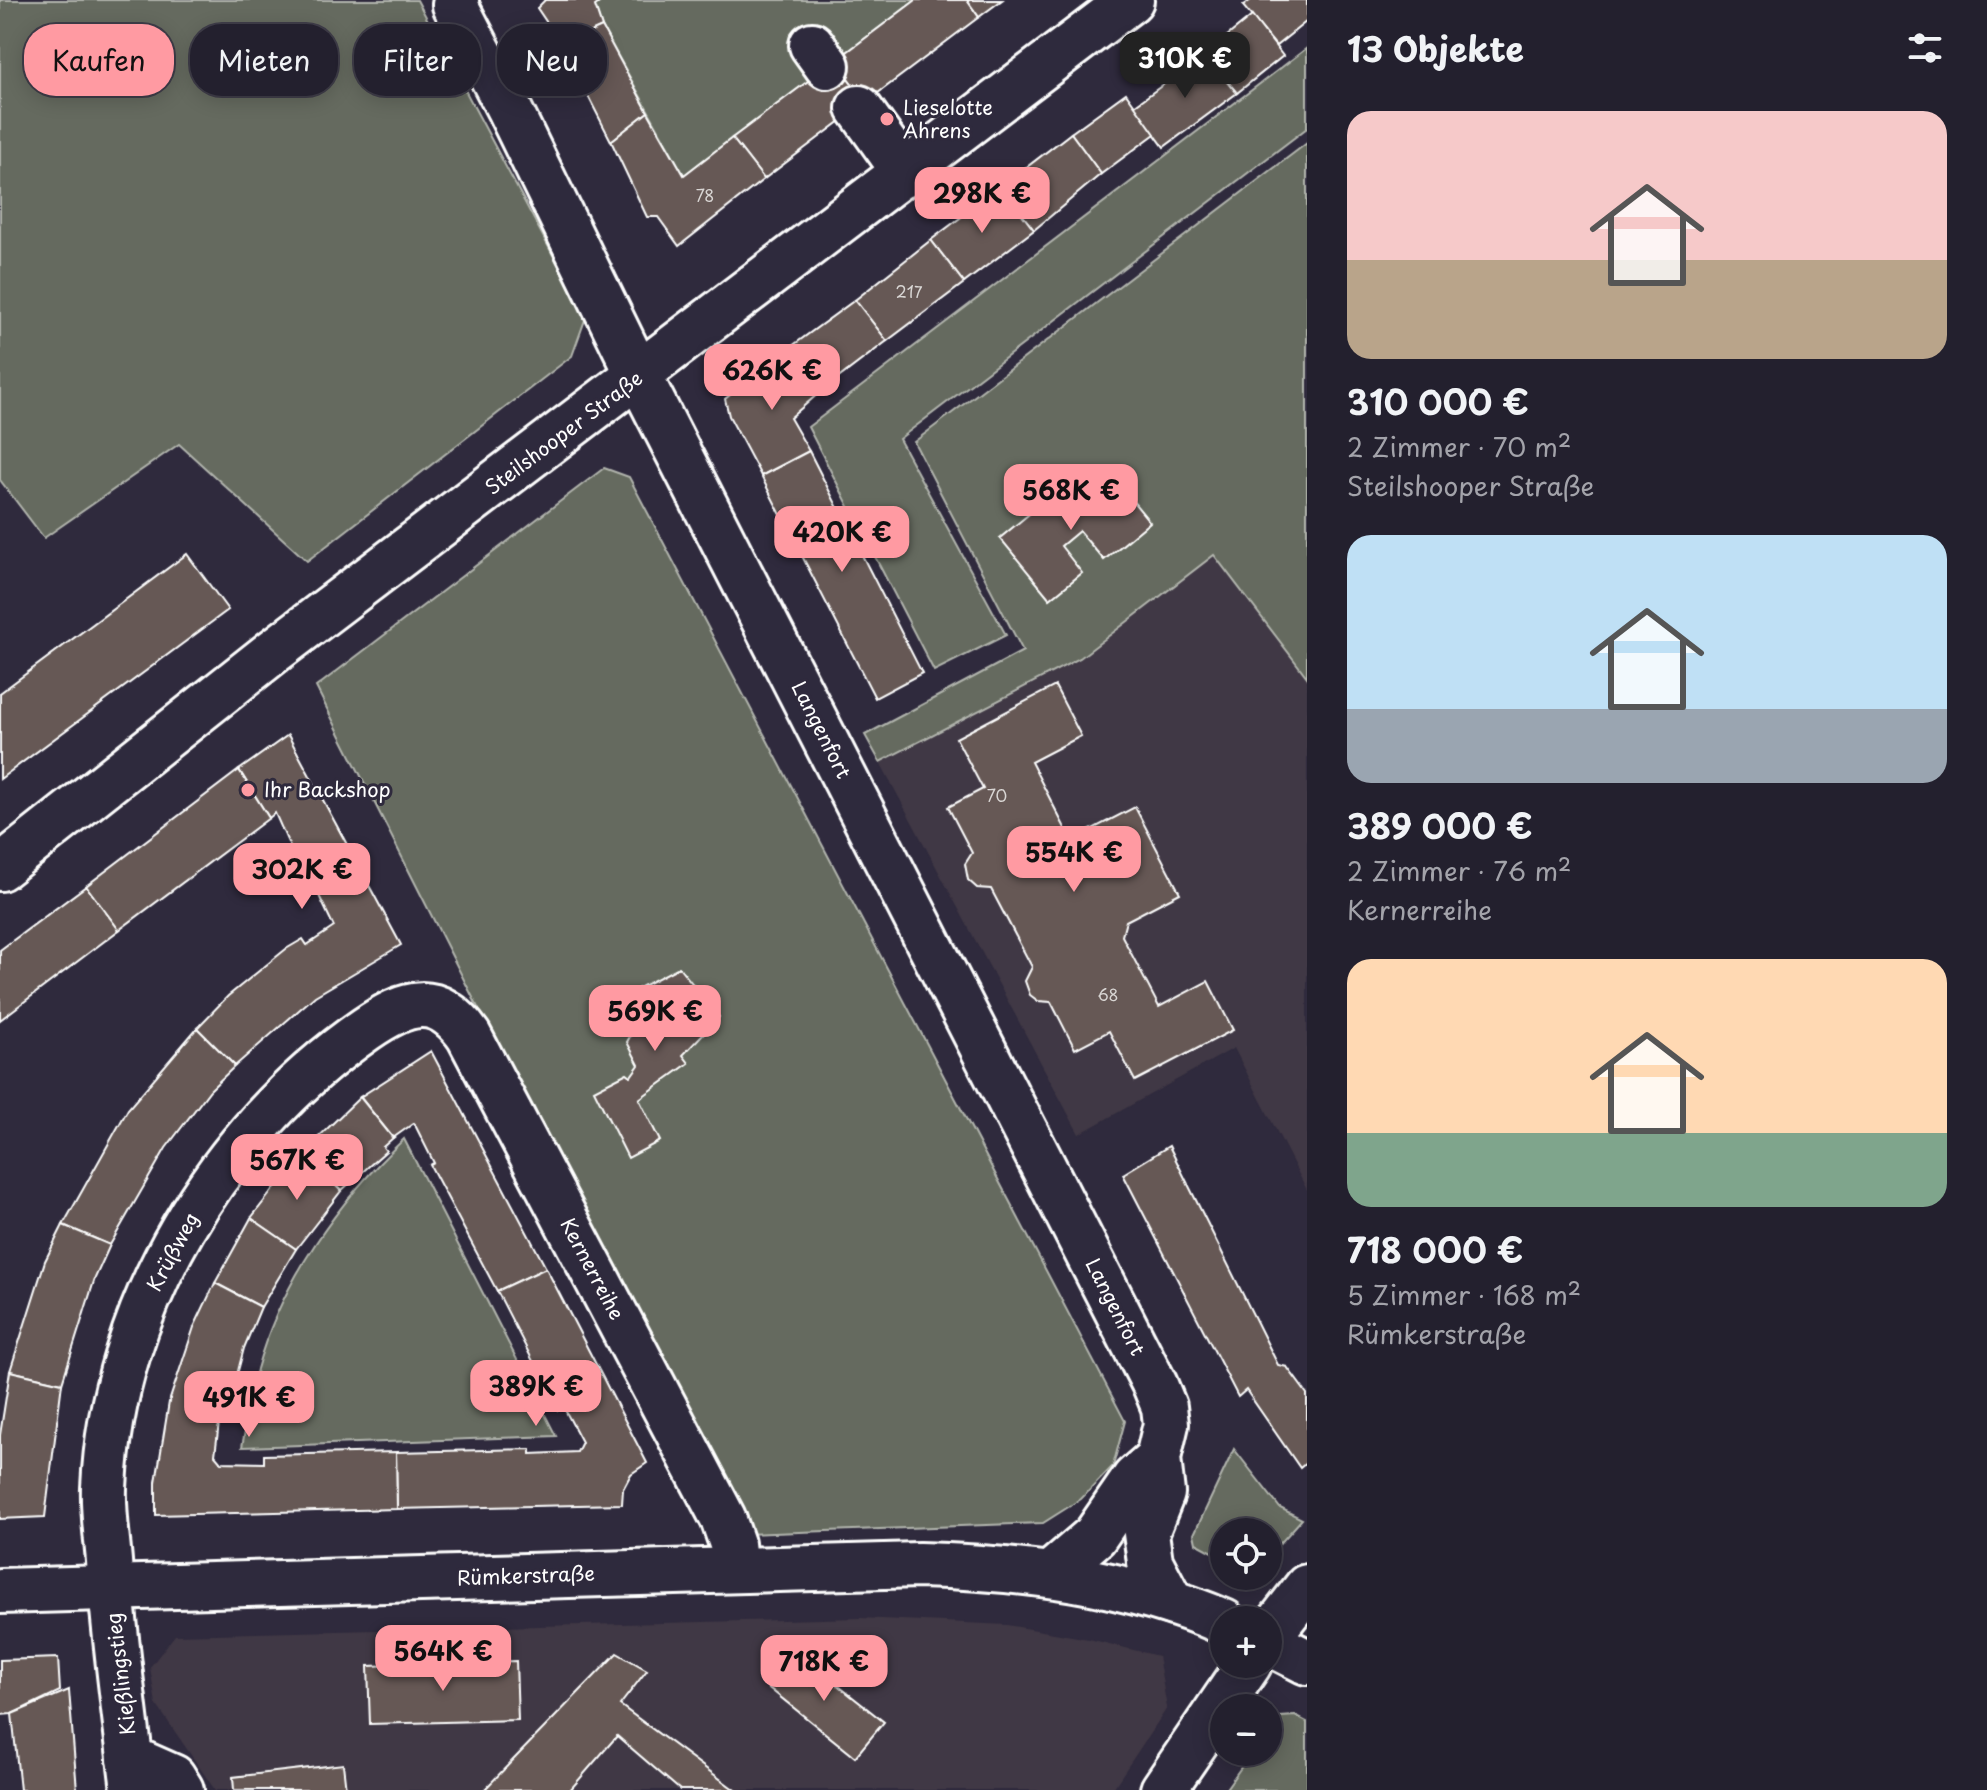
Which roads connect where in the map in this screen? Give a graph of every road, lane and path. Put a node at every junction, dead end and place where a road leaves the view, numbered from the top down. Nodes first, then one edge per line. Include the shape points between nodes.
1 (1131, 0) edge
2 (455, 3) edge
3 (859, 108) dead end
4 (906, 174) junction
5 (639, 376) junction
6 (0, 868) edge
7 (456, 1018) joint
8 (1158, 1458) junction
9 (735, 1569) junction
10 (1052, 1573) junction
11 (1307, 1587) edge
12 (111, 1590) junction
13 (0, 1591) edge
14 (1171, 1602) junction
15 (1210, 1617) edge
16 (1282, 1621) edge
17 (1282, 1648) edge
18 (1307, 1662) edge
19 (1239, 1678) edge
20 (132, 1774) edge
21 (181, 1790) edge
22 (1163, 1790) edge

1 - 4 street, Steilshooper Straße
2 - 5 street, Langenfort
3 - 4 street
4 - 5 street, Steilshooper Straße
5 - 6 street, Steilshooper Straße via 274,651
5 - 8 street, Langenfort via 1155,1385 1166,1424
7 - 9 street, Kernerreihe via 723,1518
7 - 12 street, Krüßweg via 418,1004 390,1014 341,1047 231,1154 191,1215 144,1309 118,1397 104,1490
8 - 10 street via 1135,1478 1095,1536
8 - 14 street, Langenfort via 1162,1493 1146,1533 1147,1550
9 - 10 street, Rümkerstraße via 919,1565
9 - 12 street, Rümkerstraße
10 - 14 street
11 - 16 street
12 - 13 street, Rümkerstraße
12 - 20 street, Kießlingstieg
14 - 15 street
17 - 18 street
19 - 22 street
20 - 21 street, Kießlingstieg via 173,1777

